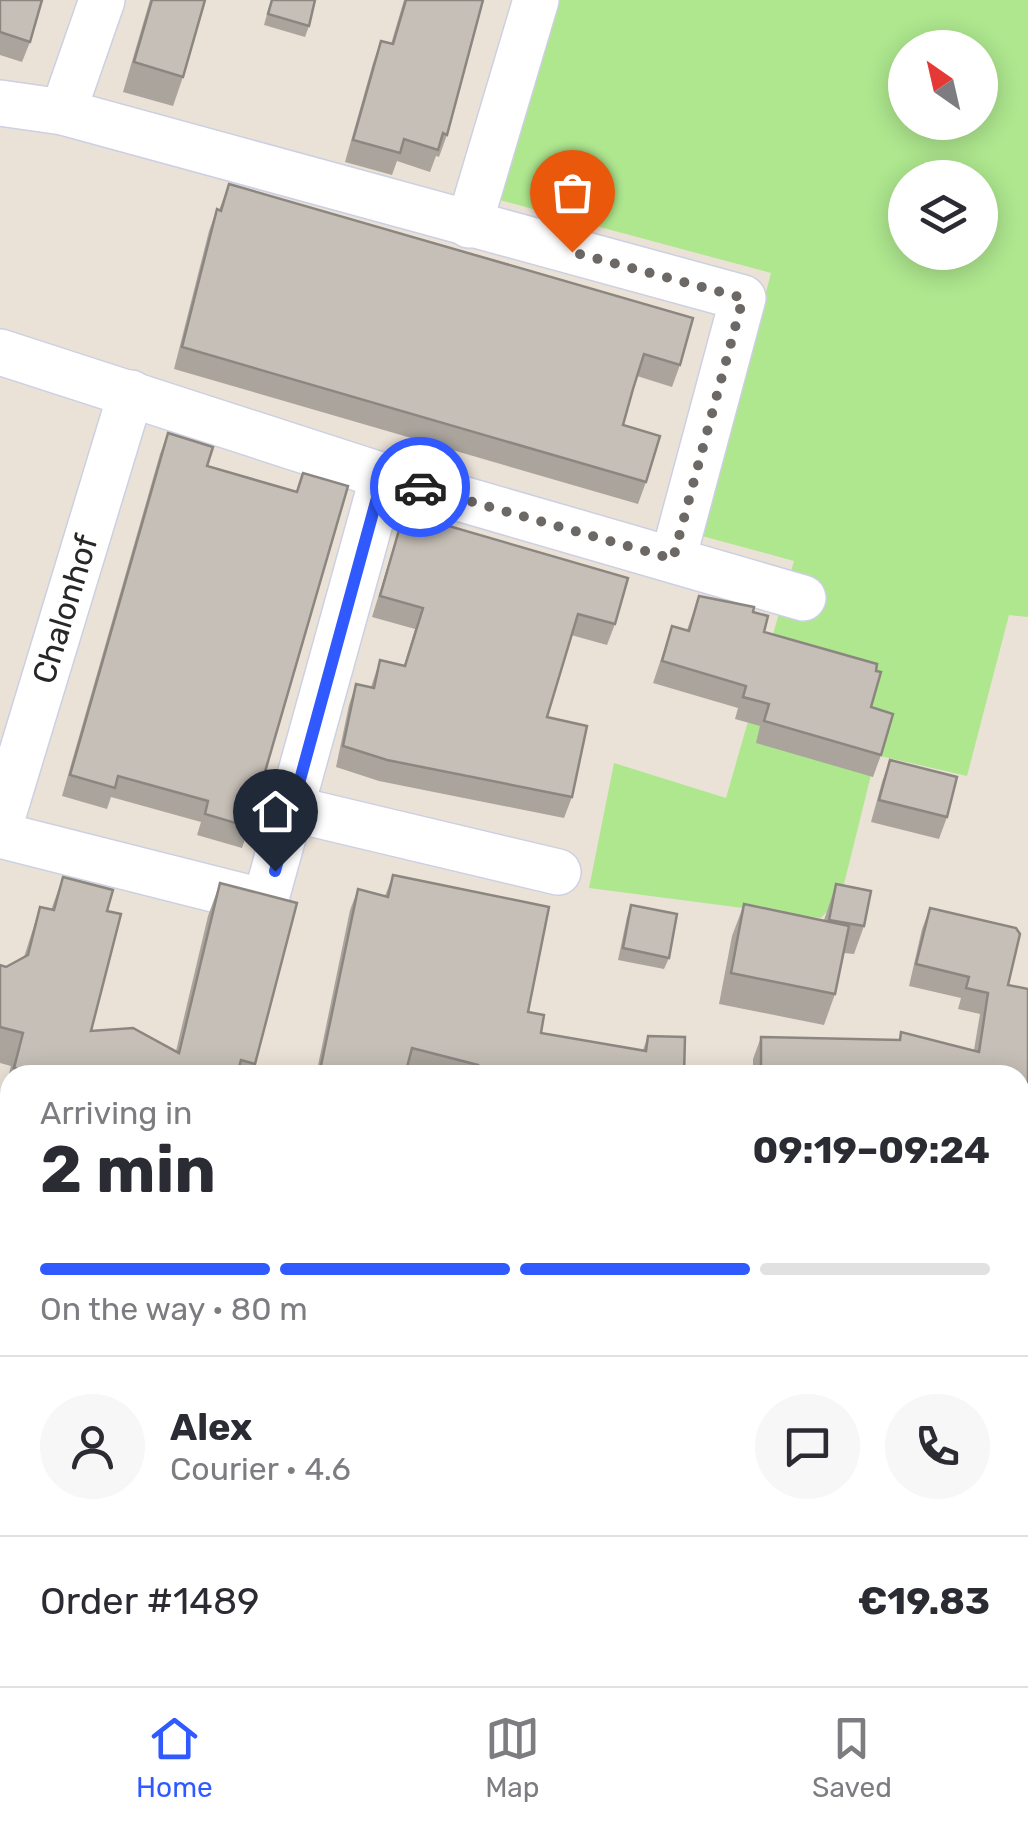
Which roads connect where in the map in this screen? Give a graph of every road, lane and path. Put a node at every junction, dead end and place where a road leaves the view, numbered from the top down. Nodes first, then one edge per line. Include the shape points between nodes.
1 (102, 0) edge
2 (536, 0) edge
3 (63, 112) junction
4 (2, 113) edge
5 (469, 225) junction
6 (0, 352) edge
7 (131, 393) junction
8 (383, 476) junction
9 (673, 559) junction
10 (803, 598) dead end
11 (293, 809) junction
12 (0, 825) edge
13 (0, 835) edge
14 (558, 872) dead end

1 - 3 street
2 - 5 street
3 - 4 street
3 - 5 street
5 - 9 street via 743,298
6 - 7 street
7 - 8 street
7 - 12 street, Chalonhof
8 - 9 street
8 - 11 street
9 - 10 street
11 - 13 street via 266,902
11 - 14 street

